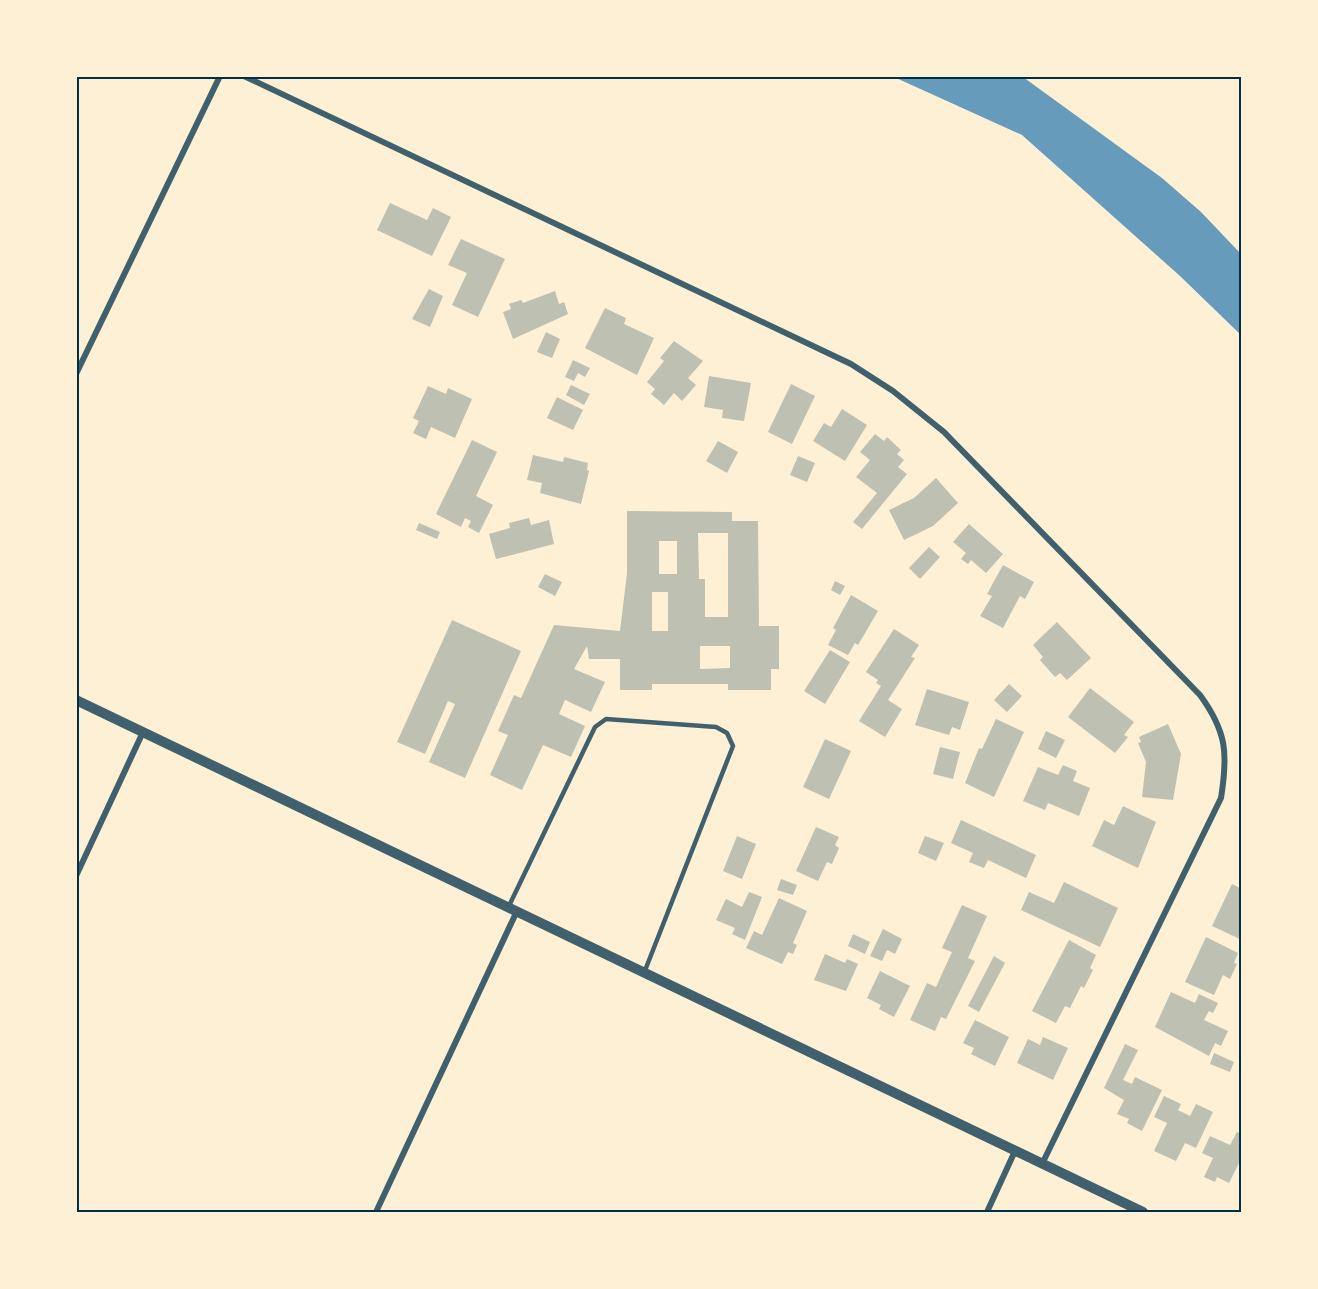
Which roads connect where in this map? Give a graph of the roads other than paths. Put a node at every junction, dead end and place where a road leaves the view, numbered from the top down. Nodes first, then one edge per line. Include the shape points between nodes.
1 (220, 76) edge
2 (244, 76) edge
3 (76, 374) edge
4 (76, 700) edge
5 (143, 732) junction
6 (76, 876) edge
7 (513, 910) junction
8 (644, 973) junction
9 (1015, 1151) junction
10 (1042, 1164) junction
11 (376, 1212) edge
12 (987, 1212) edge
13 (1143, 1212) edge

1 - 3 street
2 - 10 street via 851,364 893,390 944,432 1200,695 1224,738 1226,767 1221,798
4 - 5 street
5 - 6 street
5 - 7 street
7 - 8 street
7 - 8 lane via 595,727 606,719 716,727 726,733 733,746
7 - 11 street
8 - 9 street
9 - 10 street
9 - 12 street
10 - 13 street

